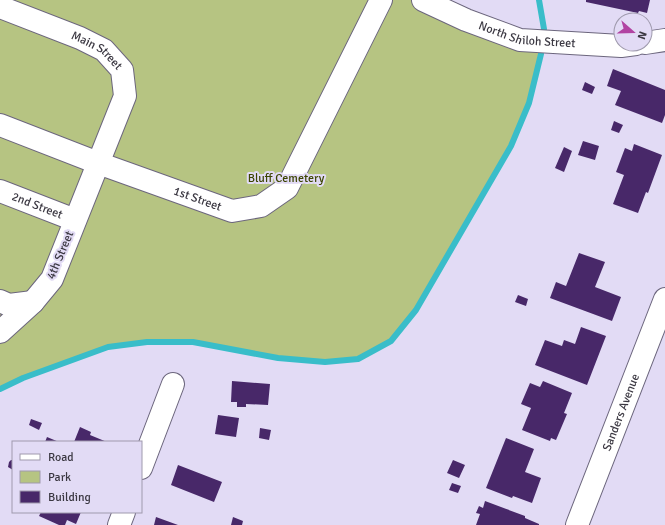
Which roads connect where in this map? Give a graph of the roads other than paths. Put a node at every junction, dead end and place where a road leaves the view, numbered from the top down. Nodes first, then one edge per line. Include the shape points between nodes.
1 (381, 0) edge
2 (424, 0) edge
3 (0, 7) edge
4 (665, 40) edge
5 (653, 42) edge
6 (613, 46) edge
7 (0, 125) edge
8 (98, 163) junction
9 (0, 191) edge
10 (75, 220) junction
11 (665, 299) edge
12 (0, 301) edge
13 (33, 302) junction
14 (0, 332) edge
15 (173, 384) dead end
16 (142, 465) edge
17 (124, 513) edge
18 (119, 525) edge
19 (577, 525) edge

1 - 8 street, 1st Street via 287,188 262,206 232,211
2 - 6 street, North Shiloh Street via 466,20 520,40
3 - 8 street, Main Street via 104,50 122,70 125,96
4 - 5 street
7 - 8 street, 1st Street
8 - 10 street, 4th Street
9 - 10 street, 2nd Street
10 - 13 street, 4th Street via 52,279
11 - 19 street, Sanders Avenue
12 - 13 street via 9,305
13 - 14 street, 4th Street
15 - 16 street
17 - 18 street

